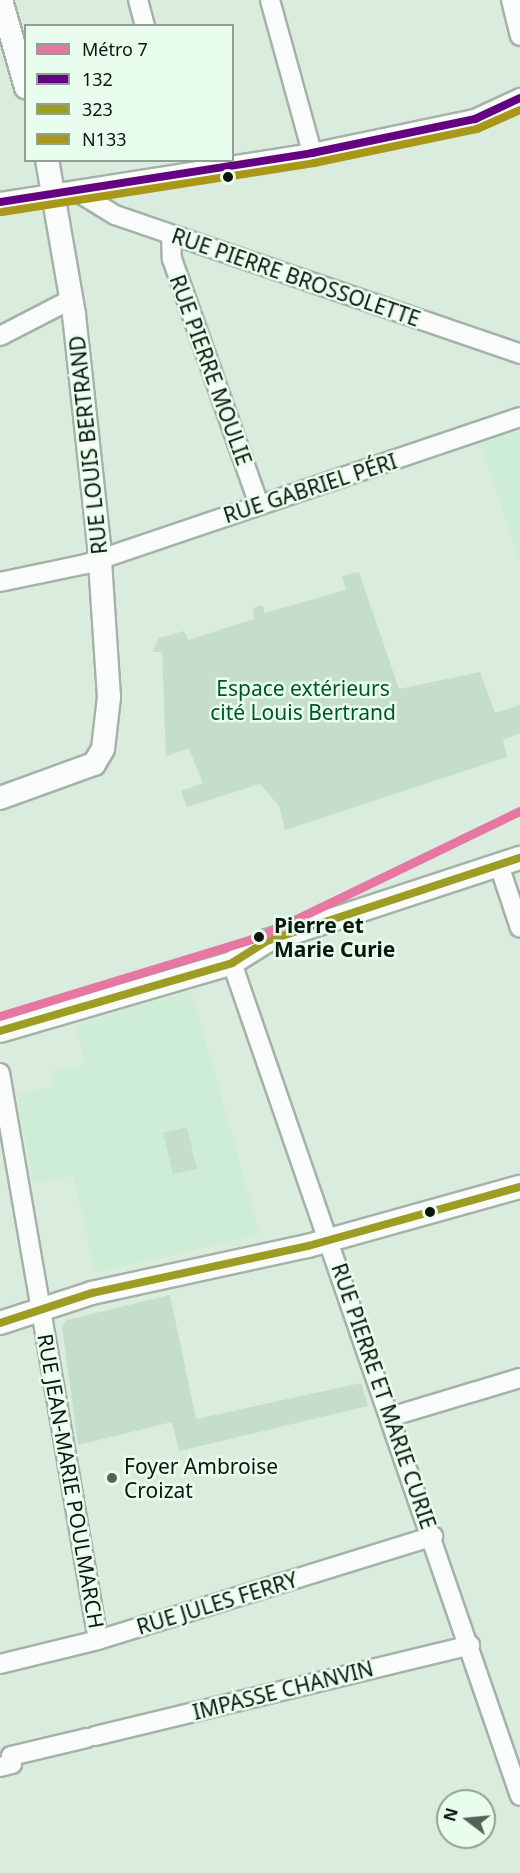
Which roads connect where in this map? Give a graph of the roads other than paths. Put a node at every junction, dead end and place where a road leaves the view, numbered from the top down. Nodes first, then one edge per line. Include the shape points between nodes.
1 (1, 0) edge
2 (138, 0) edge
3 (270, 0) edge
4 (511, 0) edge
5 (144, 24) edge
6 (520, 36) edge
7 (24, 80) edge
8 (520, 98) edge
9 (312, 153) junction
10 (48, 162) edge
11 (230, 162) edge
12 (234, 162) edge
13 (185, 167) edge
14 (66, 192) junction
15 (0, 202) edge
16 (171, 235) junction
17 (72, 299) junction
18 (0, 336) edge
19 (520, 354) edge
20 (520, 417) edge
21 (259, 505) junction
22 (100, 557) junction
23 (0, 582) edge
24 (0, 798) edge
25 (509, 862) edge
26 (520, 928) edge
27 (232, 963) junction
28 (0, 1031) edge
29 (0, 1073) edge
30 (520, 1187) edge
31 (328, 1239) junction
32 (43, 1312) junction
33 (0, 1323) edge
34 (520, 1378) edge
35 (390, 1417) junction
36 (433, 1536) junction
37 (98, 1640) junction
38 (471, 1645) junction
39 (0, 1664) edge
40 (0, 1767) edge
41 (520, 1796) edge

1 - 7 main road
2 - 5 street
3 - 9 street
4 - 6 street
8 - 9 street via 475,119
9 - 12 street
10 - 14 main road, RUE LOUIS BERTRAND
11 - 13 street
13 - 14 street
14 - 15 street
14 - 16 street, RUE PIERRE BROSSOLETTE
14 - 17 main road, RUE LOUIS BERTRAND
16 - 19 street, RUE PIERRE BROSSOLETTE
16 - 21 street, RUE PIERRE MOULIE via 172,259
17 - 18 street
17 - 22 main road, RUE LOUIS BERTRAND
20 - 21 street, RUE GABRIEL PÉRI
21 - 22 street, RUE GABRIEL PÉRI
22 - 23 street, RUE GABRIEL PÉRI
22 - 24 main road, RUE LOUIS BERTRAND via 114,740 107,768 85,779 44,783
25 - 26 street
25 - 27 main road via 267,941
27 - 28 main road
27 - 31 street, RUE PIERRE ET MARIE CURIE
29 - 32 street, RUE JEAN-MARIE POULMARCH
30 - 31 main road
31 - 32 main road via 92,1293
31 - 35 street, RUE PIERRE ET MARIE CURIE
32 - 33 main road
32 - 37 street, RUE JEAN-MARIE POULMARCH
34 - 35 street
35 - 36 street, RUE PIERRE ET MARIE CURIE
36 - 37 street, RUE JULES FERRY
36 - 38 street, RUE PIERRE ET MARIE CURIE
37 - 39 street, RUE JULES FERRY
38 - 40 street, IMPASSE CHANVIN via 11,1756 12,1764
38 - 41 street, RUE PIERRE ET MARIE CURIE

